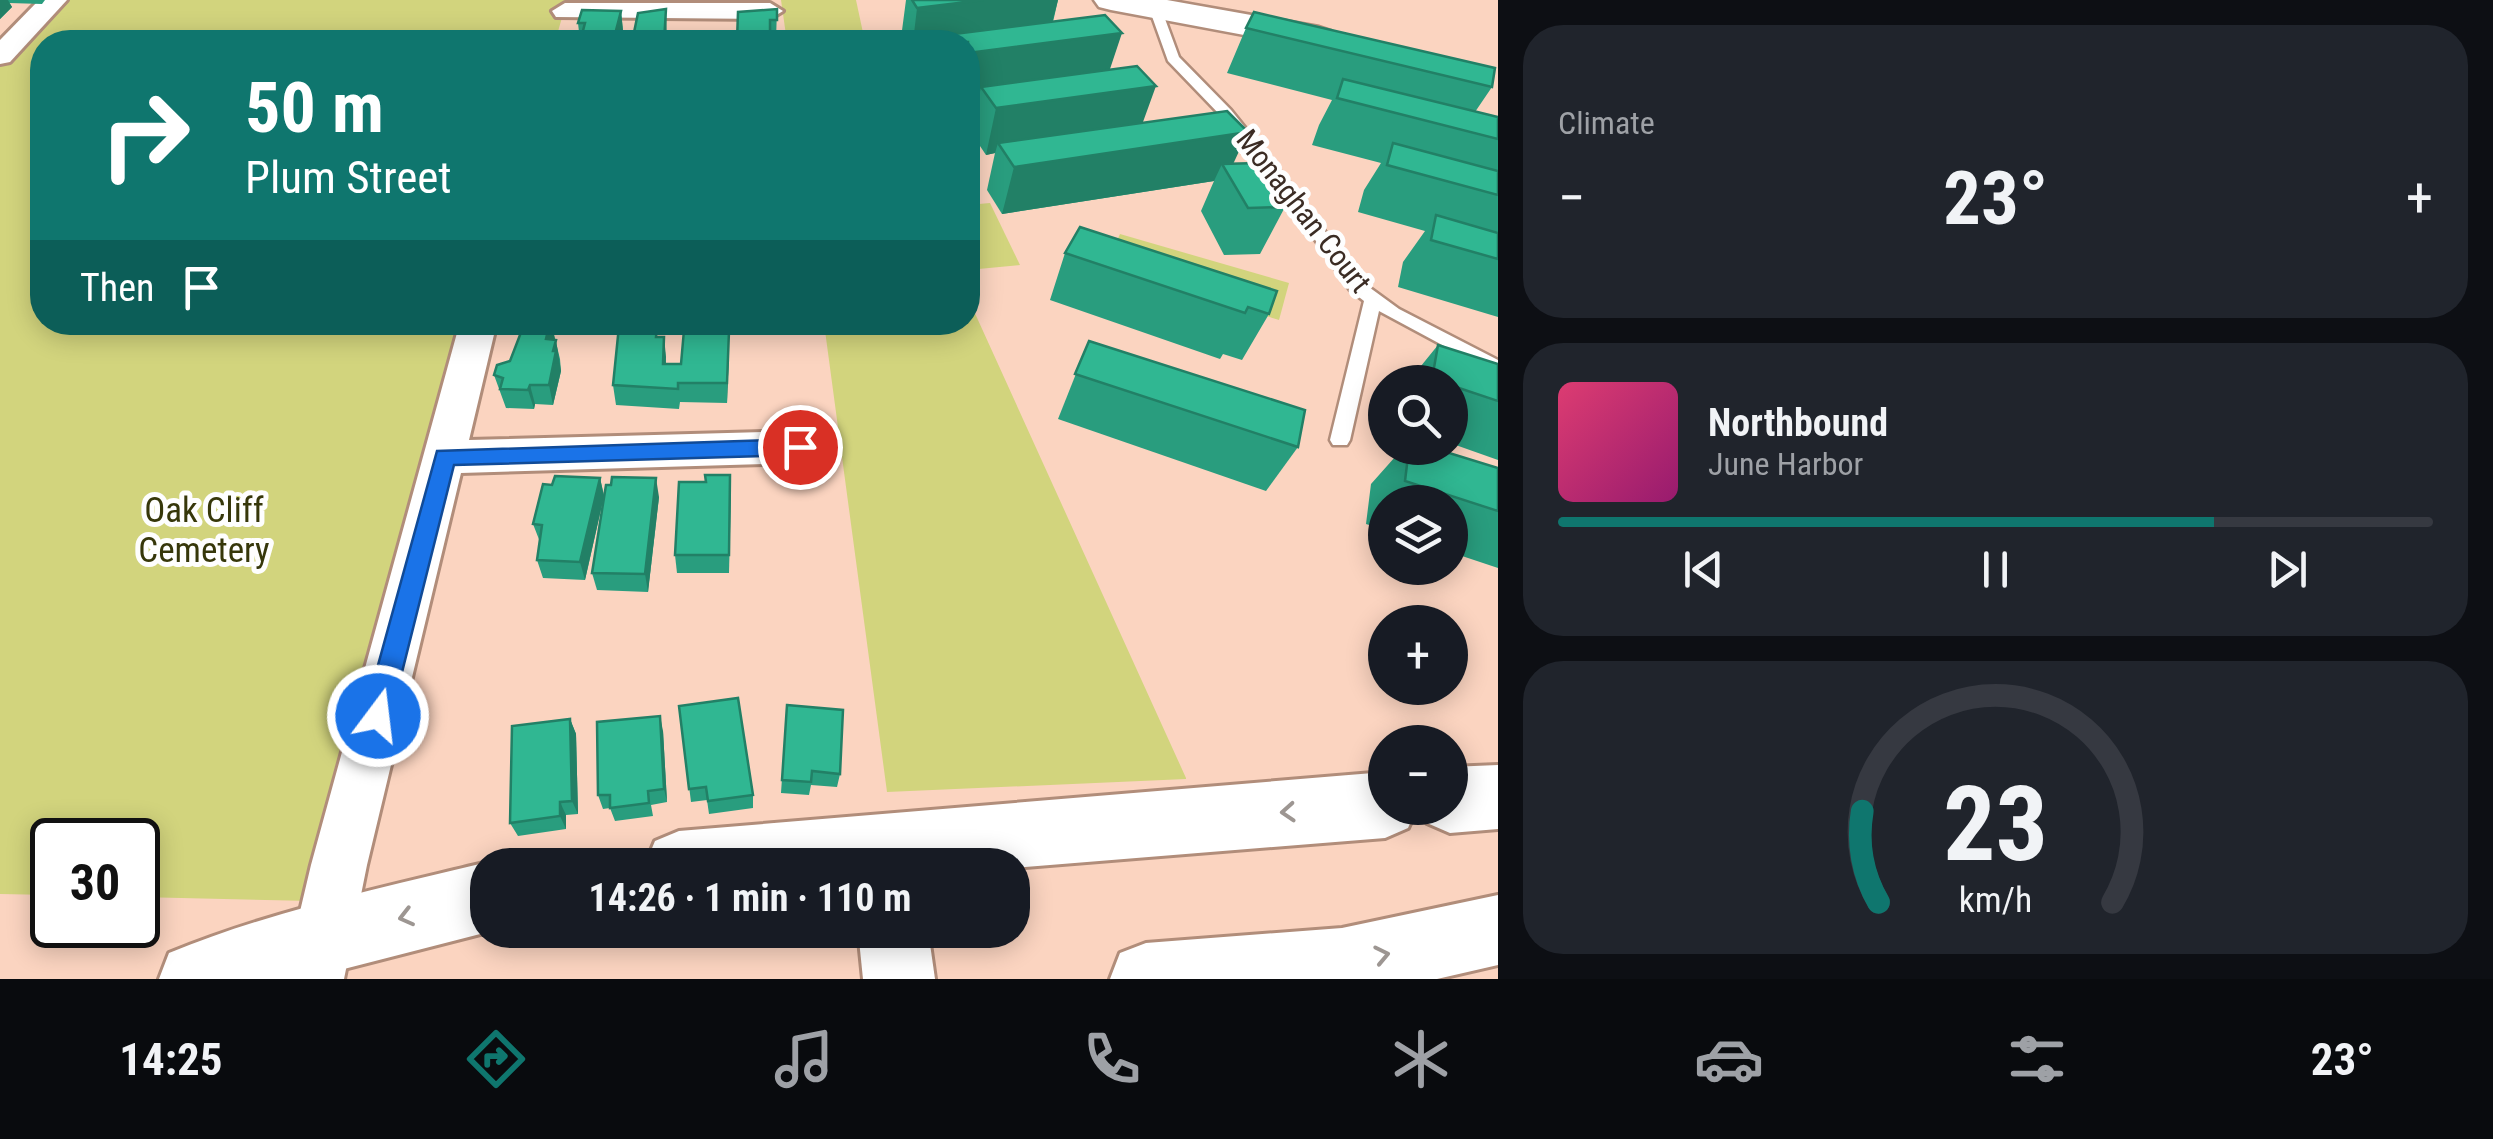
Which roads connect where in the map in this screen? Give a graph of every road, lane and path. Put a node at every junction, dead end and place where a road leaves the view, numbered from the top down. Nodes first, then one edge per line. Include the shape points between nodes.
1 (54, 0) edge
2 (1111, 0) edge
3 (566, 6) edge
4 (1156, 8) junction
5 (770, 10) edge
6 (1346, 42) edge
7 (4, 52) edge
8 (1373, 300) junction
9 (477, 335) edge
10 (1498, 368) edge
11 (1340, 440) dead end
12 (800, 447) dead end
13 (445, 457) junction
14 (1498, 797) edge
15 (1468, 799) edge
16 (1368, 807) edge
17 (953, 848) edge
18 (470, 903) edge
19 (1498, 930) edge
20 (895, 948) edge
21 (319, 958) edge
22 (195, 979) edge
23 (899, 979) edge
24 (1146, 979) edge

1 - 7 street
2 - 4 main road
3 - 5 street
4 - 6 main road
4 - 8 lane, Monaghan Court via 1173,58 1226,113
8 - 10 lane, Monaghan Court
8 - 11 lane
9 - 13 street
12 - 13 street
13 - 21 street
14 - 15 street
16 -> 17 street
18 -> 21 street
24 -> 19 street via 1342,964
20 - 23 street
21 - 22 street

